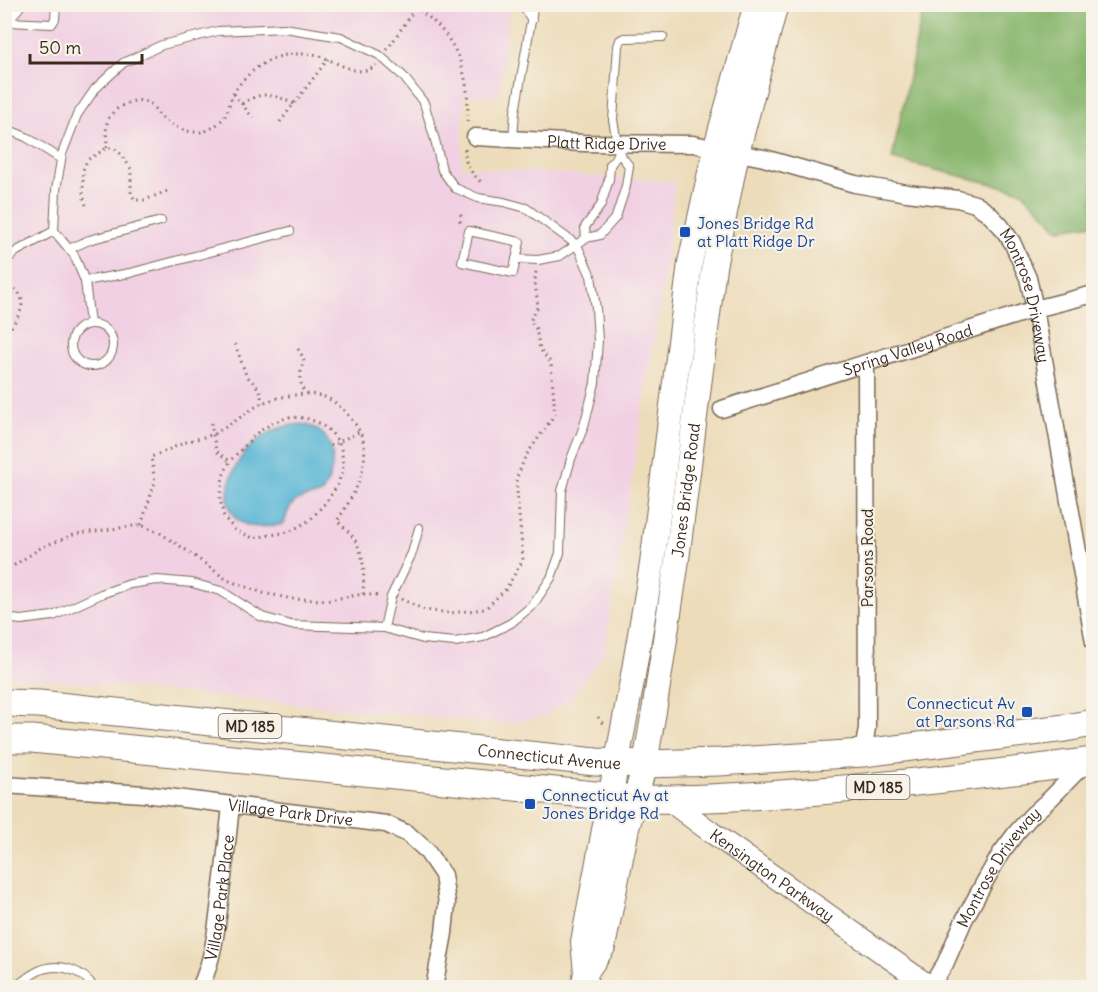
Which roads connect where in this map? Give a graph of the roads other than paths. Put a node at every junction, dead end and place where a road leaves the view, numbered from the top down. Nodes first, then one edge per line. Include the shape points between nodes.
1 (22, 4) edge
2 (56, 4) edge
3 (521, 4) edge
4 (534, 4) edge
5 (756, 4) edge
6 (776, 4) edge
7 (532, 20) junction
8 (6, 24) edge
9 (663, 37) dead end
10 (4, 128) edge
11 (469, 135) road end
12 (513, 139) junction
13 (618, 148) junction
14 (726, 151) junction
15 (61, 159) junction
16 (161, 221) dead end
17 (54, 231) junction
18 (290, 231) dead end
19 (586, 238) junction
20 (577, 245) junction
21 (69, 249) junction
22 (516, 260) junction
23 (4, 262) edge
24 (85, 281) junction
25 (1094, 294) edge
26 (1035, 309) junction
27 (90, 324) junction
28 (866, 363) junction
29 (722, 409) dead end
30 (419, 528) dead end
31 (4, 618) edge
32 (384, 628) junction
33 (1094, 642) edge
34 (4, 703) edge
35 (1093, 721) edge
36 (4, 739) edge
37 (863, 753) junction
38 (1090, 761) edge
39 (616, 762) junction
40 (633, 784) junction
41 (4, 786) edge
42 (668, 800) junction
43 (231, 805) junction
44 (585, 980) edge
45 (14, 987) edge
46 (94, 987) edge
47 (200, 987) edge
48 (434, 987) edge
49 (935, 987) edge

1 - 8 lane
2 - 8 lane via 52,24
3 - 7 lane
4 - 7 lane
5 - 14 main road, Jones Bridge Road
6 - 14 main road, Jones Bridge Road
7 - 12 lane
9 - 13 lane via 620,40 613,120
10 - 15 lane
11 - 12 street, Platt Ridge Drive
12 - 13 street, Platt Ridge Drive
13 - 14 street, Platt Ridge Drive via 693,144
13 - 19 lane via 601,205 585,227
13 - 19 lane via 629,166 616,218 600,235
14 - 26 street, Montrose Driveway via 855,184 975,204 1000,225 1012,242 1028,278
14 - 39 main road, Jones Bridge Road via 690,263 652,564
14 - 40 main road, Jones Bridge Road via 656,705
15 - 17 lane
15 - 20 lane via 77,115 94,89 123,63 162,45 218,31 284,28 341,37 379,55 403,76 423,103 442,170 455,188 478,198 526,208
16 - 21 lane
17 - 21 lane
17 - 23 lane via 17,250
18 - 24 lane
19 - 20 lane
20 - 22 lane via 560,256
20 - 32 lane via 591,276 596,308 595,383 562,491 560,553 551,578 533,604 510,623 483,637 455,642 423,639
21 - 24 lane
22 - 22 lane via 520,242 469,231 462,262 513,273
24 - 27 lane
25 - 26 street, Spring Valley Road
26 - 28 street, Spring Valley Road
26 - 33 street, Montrose Driveway
27 - 27 lane via 104,327 113,346 108,359 96,366 77,360 71,348 73,335
28 - 29 street, Spring Valley Road
28 - 37 street, Parsons Road via 867,728
30 - 32 lane via 391,597
31 - 32 lane via 53,616 101,594 157,580 221,591 262,617 291,625
34 - 39 main road, Connecticut Avenue / MD 185
35 - 37 main road, Connecticut Avenue / MD 185 via 1065,728
36 - 40 main road, Connecticut Avenue / MD 185
37 - 40 main road, Connecticut Avenue / MD 185 via 719,762
38 - 42 main road, Connecticut Avenue / MD 185 via 874,788
38 - 49 street, Montrose Driveway via 1031,816 1001,853 974,901
39 - 40 main road, Connecticut Avenue / MD 185
40 - 42 main road, Connecticut Avenue / MD 185
40 - 44 main road, Jones Bridge Road via 583,942
41 - 43 street, Village Park Drive via 144,794
42 - 49 street, Kensington Parkway
43 - 47 street, Village Park Place via 212,957
43 - 48 street, Village Park Drive via 386,824 408,834 426,850 443,875 447,903
45 - 46 lane via 41,969 66,968 83,974

